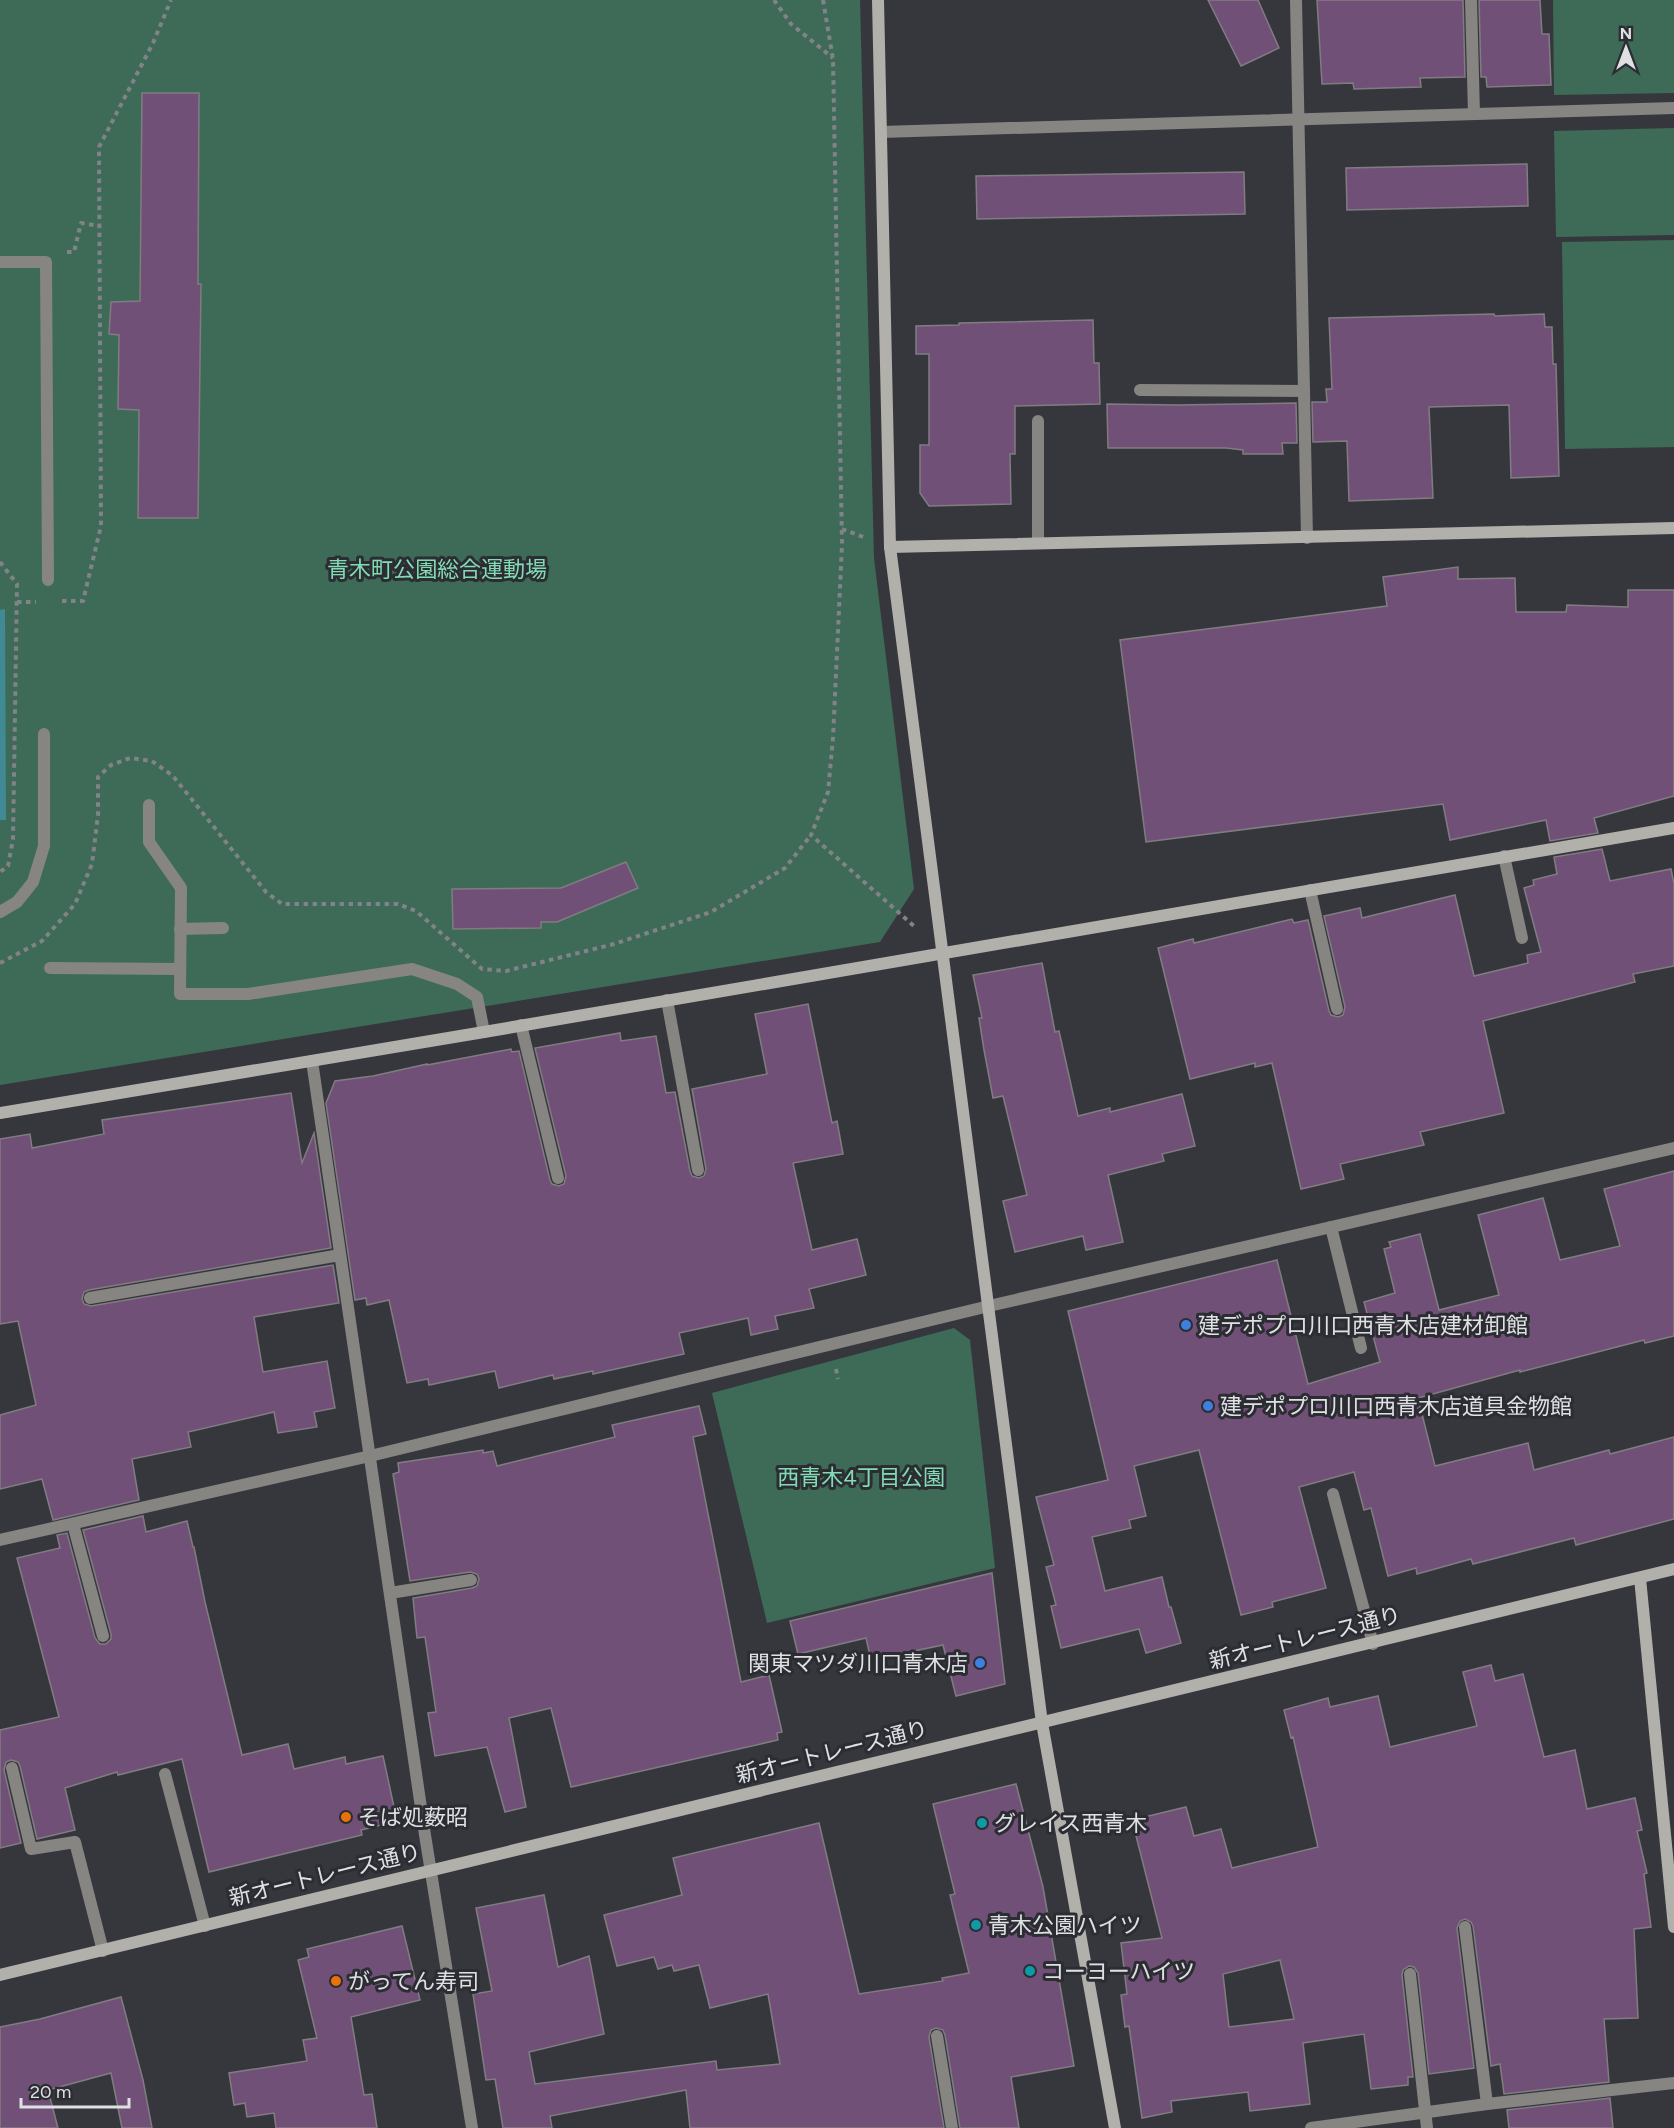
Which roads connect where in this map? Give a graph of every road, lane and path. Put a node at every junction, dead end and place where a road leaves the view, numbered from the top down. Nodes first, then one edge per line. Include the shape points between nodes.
1 (171, 0) edge
2 (774, 0) edge
3 (823, 0) edge
4 (878, 0) edge
5 (1296, 0) edge
6 (1471, 0) edge
7 (833, 59) junction
8 (1674, 108) edge
9 (1474, 114) junction
10 (1299, 120) junction
11 (881, 132) junction
12 (0, 262) edge
13 (1140, 390) dead end
14 (1304, 391) junction
15 (1038, 421) dead end
16 (1674, 528) edge
17 (1307, 538) junction
18 (1038, 543) junction
19 (890, 547) junction
20 (0, 562) edge
21 (48, 580) dead end
22 (83, 601) dead end
23 (44, 734) dead end
24 (149, 805) dead end
25 (1674, 828) edge
26 (811, 835) junction
27 (1504, 856) junction
28 (0, 872) edge
29 (1310, 890) junction
30 (0, 912) edge
31 (223, 928) dead end
32 (180, 929) junction
33 (1522, 938) dead end
34 (944, 952) junction
35 (0, 963) edge
36 (50, 968) dead end
37 (180, 969) junction
38 (667, 1000) junction
39 (1336, 1009) dead end
40 (521, 1025) junction
41 (484, 1032) junction
42 (312, 1061) junction
43 (0, 1113) edge
44 (1674, 1148) edge
45 (698, 1170) dead end
46 (558, 1178) dead end
47 (1331, 1227) junction
48 (340, 1254) junction
49 (90, 1298) dead end
50 (989, 1306) junction
51 (1361, 1348) dead end
52 (370, 1456) junction
53 (1333, 1494) dead end
54 (73, 1524) junction
55 (0, 1540) edge
56 (1674, 1569) edge
57 (1640, 1578) junction
58 (471, 1580) dead end
59 (390, 1593) junction
60 (103, 1636) dead end
61 (1373, 1644) junction
62 (1042, 1723) junction
63 (12, 1768) dead end
64 (165, 1774) dead end
65 (431, 1870) junction
66 (205, 1926) junction
67 (1465, 1927) dead end
68 (1674, 1927) edge
69 (103, 1951) junction
70 (1, 1971) edge
71 (1410, 1974) dead end
72 (937, 2036) dead end
73 (1674, 2083) edge
74 (1487, 2104) junction
75 (1425, 2113) junction
76 (472, 2128) edge
77 (952, 2128) edge
78 (1115, 2128) edge
79 (1311, 2128) edge
80 (1427, 2128) edge

1 - 22 path via 99,147 101,526
2 - 7 path via 791,24
3 - 7 path
4 - 11 street
5 - 10 street
6 - 9 street
7 - 26 path via 842,545 834,738 828,792
8 - 9 street
9 - 10 street
10 - 11 street
10 - 14 street
11 - 19 street
12 - 21 street via 46,262
13 - 14 street
14 - 17 street
15 - 18 street
16 - 17 street
17 - 18 street
18 - 19 street
19 - 34 street
20 - 28 path via 18,584 13,839 8,866
23 - 30 street via 44,846 33,882 17,902
24 - 32 street via 149,842 181,888
25 - 27 street
26 - 34 path
26 - 35 path via 785,868 711,912 593,950 506,971 482,969 416,911 398,904 282,904 266,892 173,776 152,761 130,758 111,765 98,777 92,864 75,904 42,941
27 - 29 street
27 - 33 street
29 - 34 street
29 - 39 street
31 - 32 street
32 - 37 street
34 - 38 street
34 - 50 street
36 - 37 street
37 - 41 street via 180,994 248,994 412,969 457,984 477,997
38 - 40 street
38 - 45 street
40 - 41 street
40 - 46 street
41 - 42 street
42 - 43 street
42 - 48 street
44 - 47 street
47 - 50 street
47 - 51 street
48 - 49 street
48 - 52 street
50 - 52 street
50 - 62 street
52 - 54 street
52 - 59 street
53 - 61 street
54 - 55 street
54 - 60 street
56 - 57 street, 新オートレース通り
57 - 61 street, 新オートレース通り
57 - 68 street
58 - 59 street
59 - 65 street
61 - 62 street, 新オートレース通り
62 - 65 street, 新オートレース通り
62 - 78 street
63 - 69 street via 31,1850 75,1842
64 - 66 street
65 - 66 street, 新オートレース通り
65 - 76 street
66 - 69 street, 新オートレース通り
67 - 74 street
69 - 70 street, 新オートレース通り
71 - 75 street
72 - 77 street
73 - 74 street
74 - 75 street
75 - 79 street
75 - 80 street

